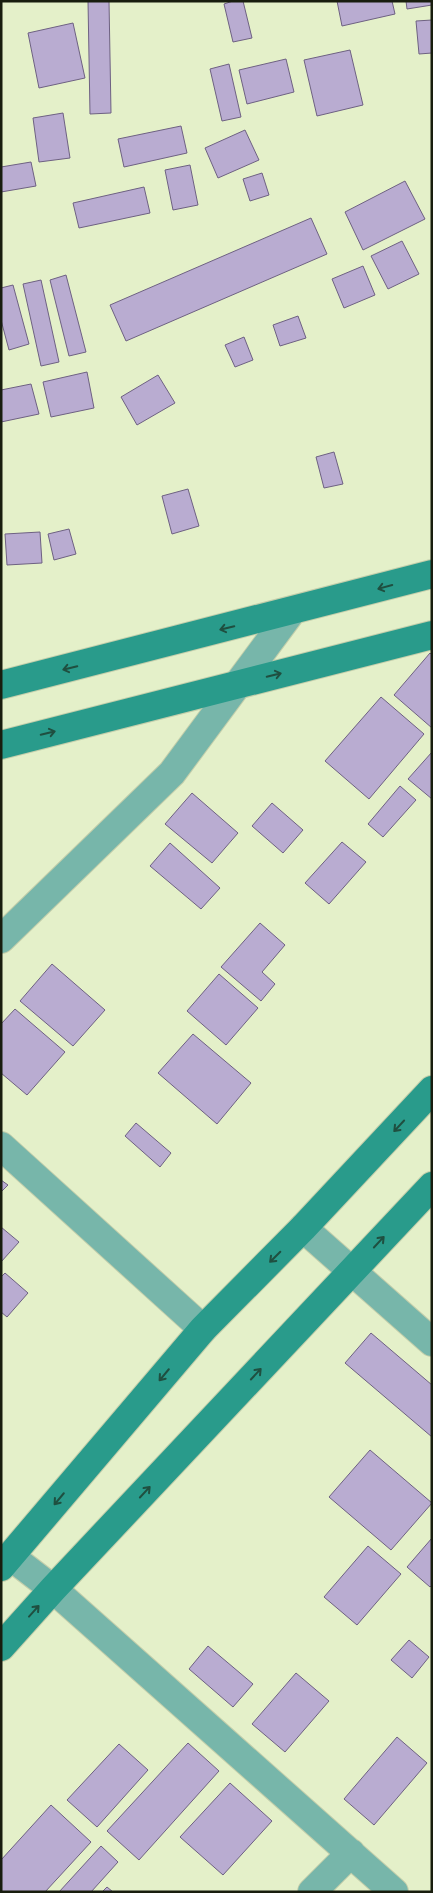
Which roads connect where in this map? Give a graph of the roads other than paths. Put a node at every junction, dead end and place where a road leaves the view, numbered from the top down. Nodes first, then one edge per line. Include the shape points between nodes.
1 (432, 574) edge
2 (292, 611) junction
3 (432, 636) edge
4 (238, 684) junction
5 (1, 685) edge
6 (1, 745) edge
7 (1, 939) edge
8 (432, 1090) edge
9 (1, 1146) edge
10 (432, 1186) edge
11 (303, 1228) junction
12 (353, 1271) junction
13 (203, 1329) junction
14 (432, 1342) edge
15 (6, 1562) edge
16 (53, 1589) junction
17 (1, 1647) edge
18 (351, 1853) junction
19 (312, 1892) edge
20 (394, 1892) edge

1 -> 2 main road
2 - 4 street
2 -> 5 main road
4 -> 3 main road
6 -> 4 main road
4 - 7 street via 172,773
8 -> 11 main road
9 - 13 street
12 -> 10 main road
11 - 12 street
11 -> 13 main road
12 - 14 street
16 -> 12 main road
13 -> 15 main road
15 - 16 street
17 -> 16 main road
16 - 18 street
18 - 19 street
18 - 20 street

